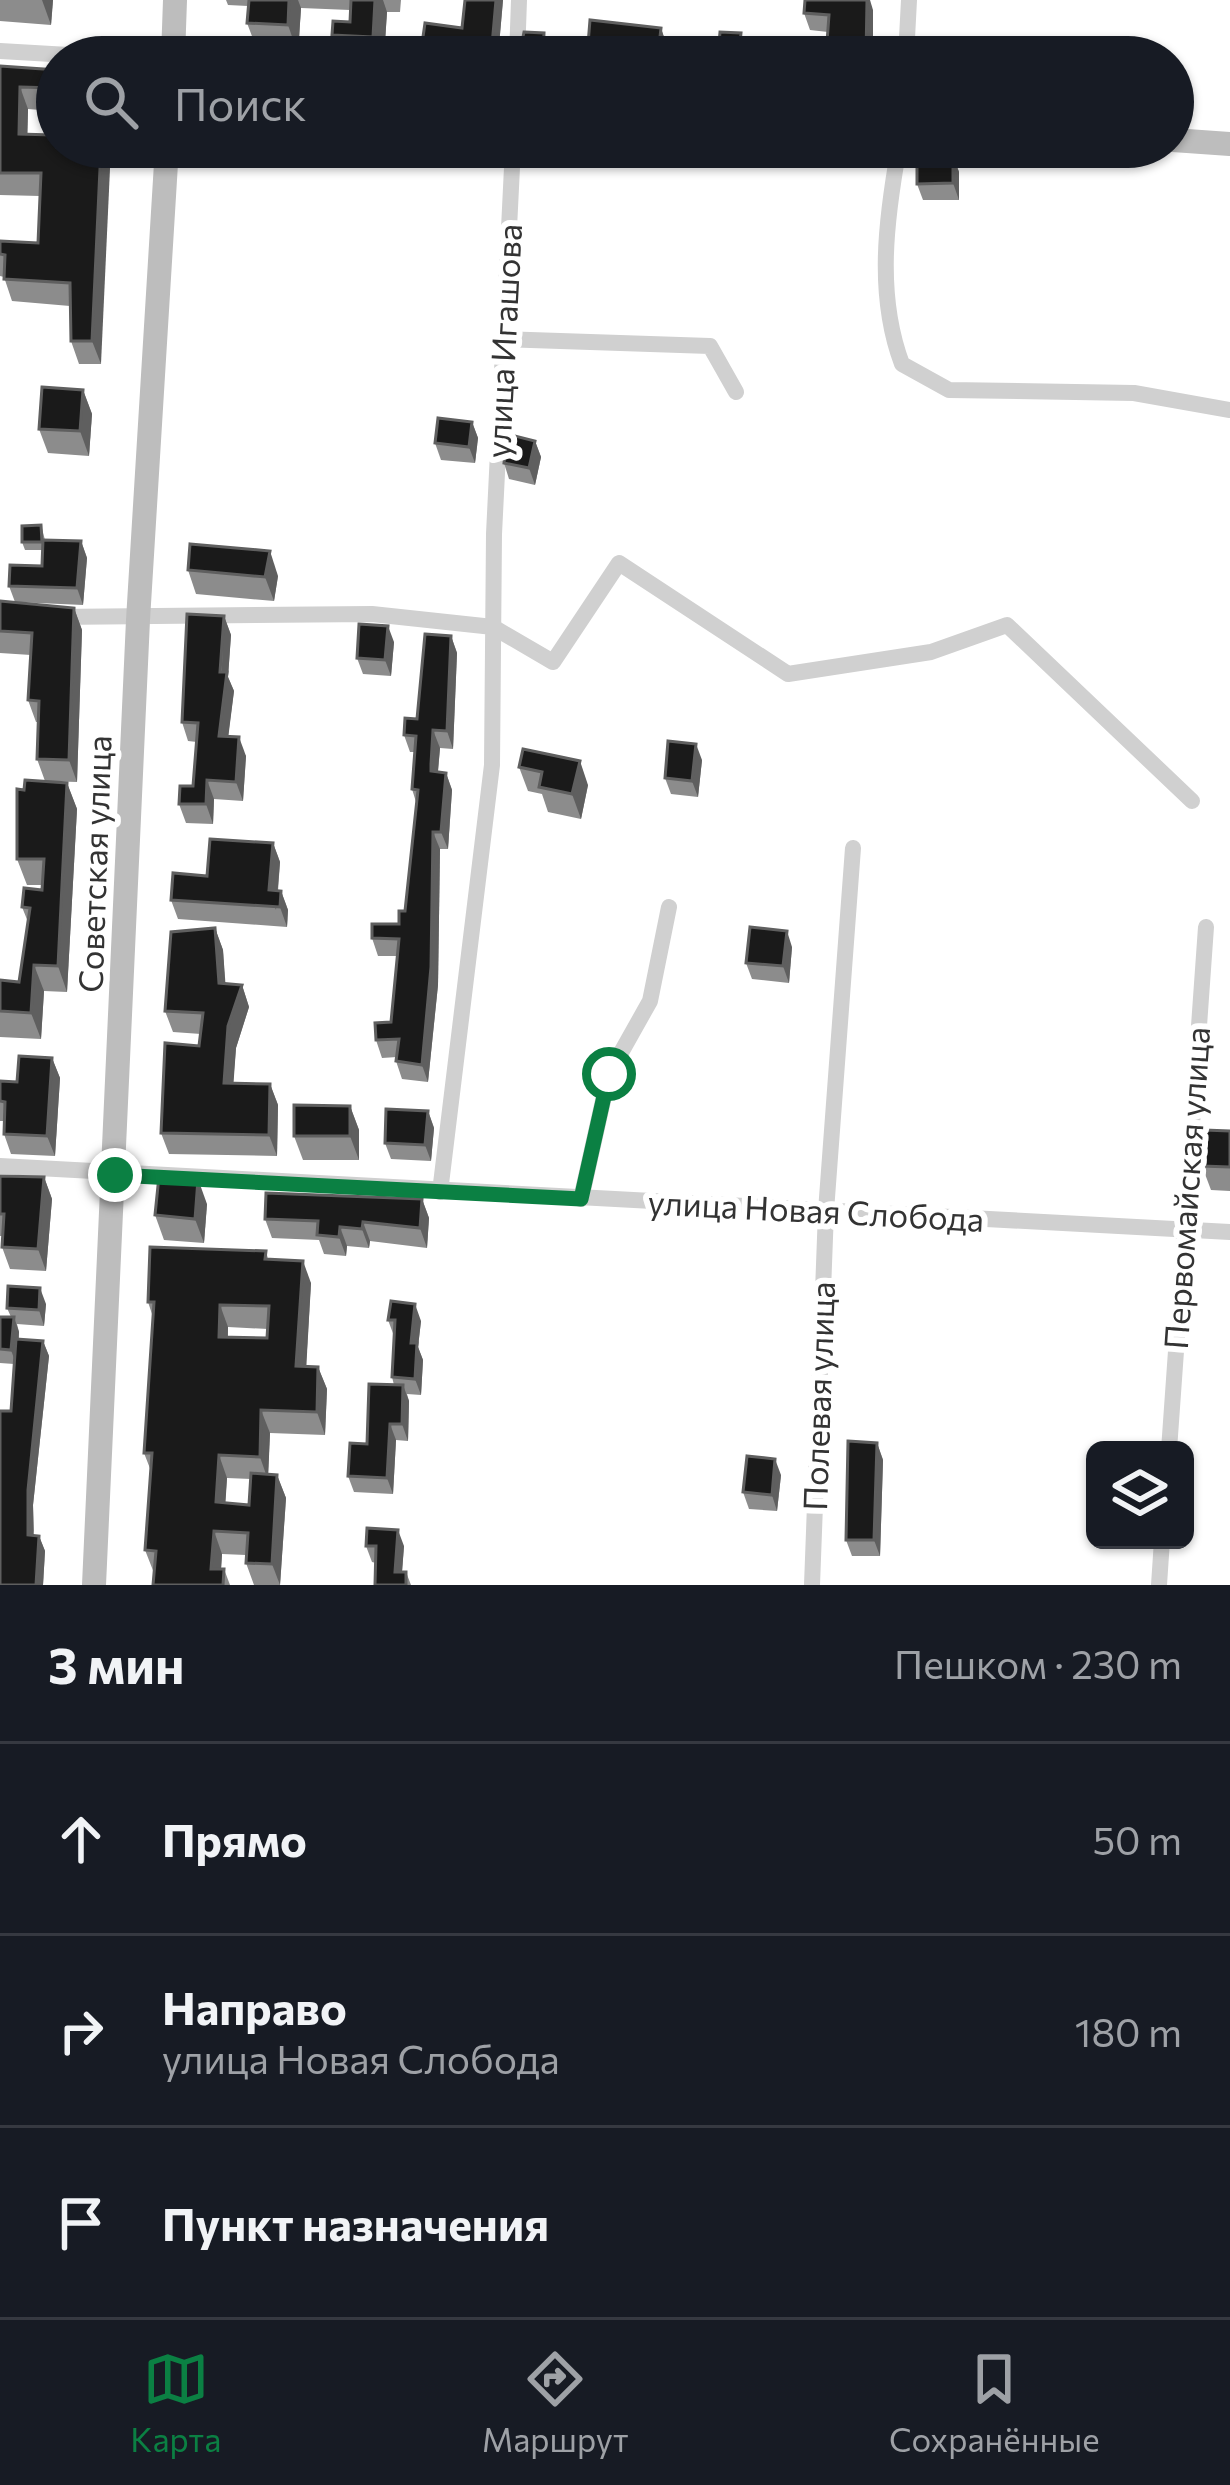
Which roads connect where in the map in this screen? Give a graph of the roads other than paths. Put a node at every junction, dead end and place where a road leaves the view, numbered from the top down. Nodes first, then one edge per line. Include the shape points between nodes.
1 (175, 0) edge
2 (519, 0) edge
3 (909, 0) edge
4 (173, 36) edge
5 (518, 36) edge
6 (907, 36) edge
7 (0, 51) edge
8 (36, 53) edge
9 (1194, 141) edge
10 (1230, 144) edge
11 (166, 168) edge
12 (512, 168) edge
13 (895, 168) edge
14 (504, 339) junction
15 (736, 392) dead end
16 (1230, 410) edge
17 (23, 615) edge
18 (138, 620) junction
19 (493, 627) junction
20 (1192, 801) dead end
21 (853, 848) dead end
22 (669, 908) dead end
23 (1206, 927) dead end
24 (0, 1166) edge
25 (115, 1175) junction
26 (440, 1192) junction
27 (581, 1199) junction
28 (826, 1211) junction
29 (1184, 1230) junction
30 (1230, 1232) edge
31 (1170, 1441) edge
32 (1161, 1549) edge
33 (94, 1585) edge
34 (812, 1585) edge
35 (1159, 1585) edge

1 - 4 main road
2 - 5 street
3 - 6 street
7 - 8 street
9 - 10 main road
11 - 18 main road, Советская улица
12 - 14 street, улица Игашова
13 - 16 street via 886,270 888,327 902,364 949,390 1134,393
14 - 15 street via 710,346
14 - 19 street, улица Игашова
17 - 18 street
18 - 19 street via 372,614
18 - 25 main road, Советская улица
19 - 20 street via 553,662 619,563 788,674 932,652 1007,625
19 - 26 street, улица Игашова via 492,765
21 - 28 street, Полевая улица
22 - 27 street via 650,1001 609,1074
23 - 29 street, Первомайская улица
24 - 25 street, улица Новая Слобода
25 - 26 street, улица Новая Слобода
25 - 33 main road, Советская улица
26 - 27 street, улица Новая Слобода
27 - 28 street, улица Новая Слобода
28 - 29 street, улица Новая Слобода
28 - 34 street, Полевая улица
29 - 30 street, улица Новая Слобода
29 - 31 street, Первомайская улица
32 - 35 street

